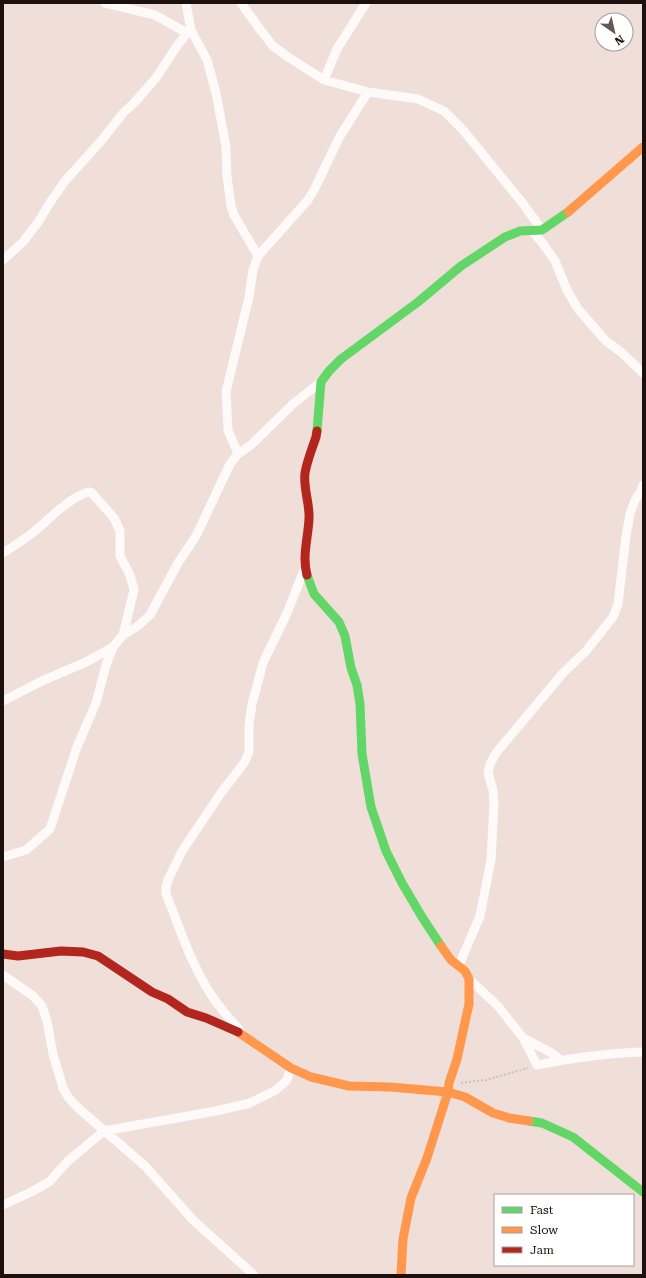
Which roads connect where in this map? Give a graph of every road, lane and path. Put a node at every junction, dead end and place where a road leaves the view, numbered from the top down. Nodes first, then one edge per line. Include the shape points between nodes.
1 (106, 3) edge
2 (186, 3) edge
3 (241, 3) edge
4 (366, 3) edge
5 (189, 31) junction
6 (324, 80) junction
7 (368, 92) junction
8 (643, 147) edge
9 (542, 230) junction
10 (532, 231) junction
11 (258, 256) junction
12 (3, 260) edge
13 (643, 374) edge
14 (321, 382) junction
15 (238, 454) junction
16 (642, 489) edge
17 (3, 553) edge
18 (305, 568) junction
19 (123, 635) junction
20 (113, 647) junction
21 (3, 701) edge
22 (3, 857) edge
23 (3, 954) edge
24 (459, 966) junction
25 (3, 975) edge
26 (469, 978) junction
27 (242, 1034) junction
28 (523, 1038) junction
29 (643, 1052) edge
30 (561, 1060) junction
31 (537, 1065) junction
32 (292, 1068) junction
33 (449, 1087) junction
34 (104, 1131) junction
35 (643, 1192) edge
36 (3, 1205) edge
37 (254, 1275) edge
38 (401, 1275) edge

1 - 5 street via 155,15
2 - 5 street
3 - 6 street via 274,46
4 - 6 street via 337,49
5 - 11 street via 207,60 216,93 226,147 231,206
5 - 12 street via 156,78 64,181 40,221 23,242
6 - 7 street
7 - 9 street via 418,99 444,111 521,200
7 - 11 street via 340,136 308,200
8 - 9 street via 567,213
9 - 10 street
10 - 13 street via 555,261 578,309 606,341
10 - 14 street via 520,231 505,237 461,266 418,302 341,359
11 - 15 street via 226,392 228,430
14 - 15 street
14 - 18 street via 316,437 305,473 309,518
15 - 19 street via 230,464 196,536 150,615
16 - 24 street via 630,514 618,604 613,617 586,651 542,698 490,764 488,773 494,804 491,860 480,916
17 - 19 street via 81,494 91,492 114,518 120,531 120,556 133,584 134,590
18 - 24 street via 314,594 339,622 345,636 360,704 362,754 371,807 386,851 422,917
18 - 27 street via 263,663 252,704 249,752 244,763 220,793 182,851 166,887 166,894 201,976 217,1003
19 - 20 street
20 - 21 street
20 - 22 street via 50,829 26,850
23 - 27 street via 18,956 83,952 98,956 187,1012
24 - 26 street
25 - 34 street via 33,996 42,1006 48,1021 53,1054 63,1088 77,1107
26 - 28 street via 498,1006
26 - 33 street via 470,1004
27 - 32 street
28 - 30 street
28 - 31 street
29 - 30 street
30 - 31 street
31 - 33 path via 486,1080
32 - 33 street via 311,1077 349,1086
32 - 34 street via 287,1080 276,1090 250,1103
33 - 35 street via 494,1113 542,1123 573,1137
33 - 38 street via 427,1158 411,1198 402,1239
34 - 36 street via 68,1161 49,1182
34 - 37 street via 145,1166 193,1220

